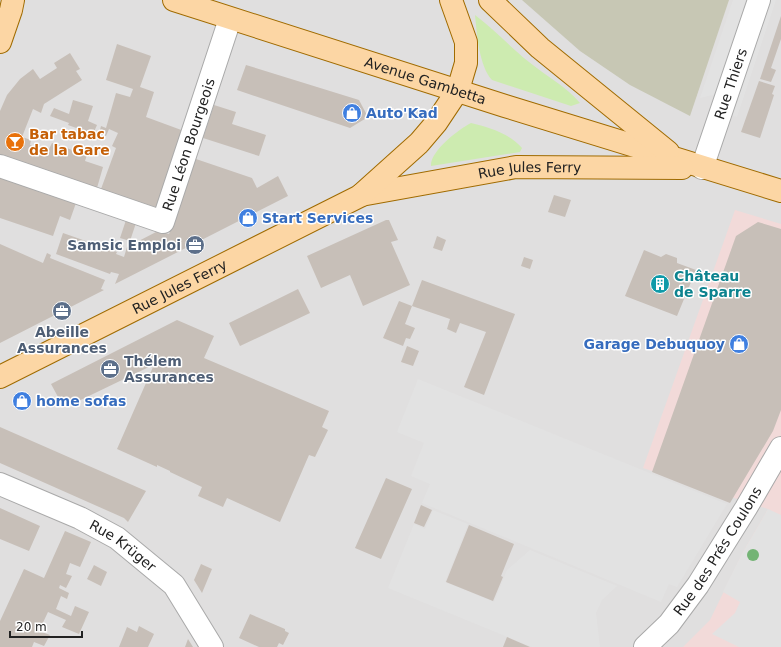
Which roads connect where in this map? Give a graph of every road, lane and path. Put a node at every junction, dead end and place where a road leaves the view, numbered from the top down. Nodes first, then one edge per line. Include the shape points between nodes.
1 (13, 0) edge
2 (174, 0) edge
3 (450, 0) edge
4 (490, 0) edge
5 (759, 0) edge
6 (230, 19) junction
7 (0, 42) edge
8 (458, 90) junction
9 (677, 159) junction
10 (0, 166) edge
11 (702, 168) junction
12 (781, 191) edge
13 (360, 196) junction
14 (0, 377) edge
15 (781, 449) edge
16 (0, 484) edge
17 (212, 647) edge
18 (645, 647) edge

1 - 7 main road
2 - 6 main road, Avenue Gambetta
3 - 8 main road, Rue Jules Ferry via 466,42 466,63
4 - 9 main road, Avenue Gambetta via 540,48
5 - 11 street, Rue Thiers
6 - 8 main road, Avenue Gambetta
6 - 10 street, Rue Léon Bourgeois via 163,222
8 - 9 main road, Avenue Gambetta
8 - 13 main road, Rue Jules Ferry via 419,143
9 - 11 main road, Avenue Gambetta
11 - 12 main road, Avenue Gambetta
11 - 13 main road, Rue Jules Ferry via 516,167
13 - 14 main road, Rue Jules Ferry
15 - 18 street, Rue des Prés Coulons via 722,533 669,624
16 - 17 street, Rue Krüger via 80,518 117,538 174,585

